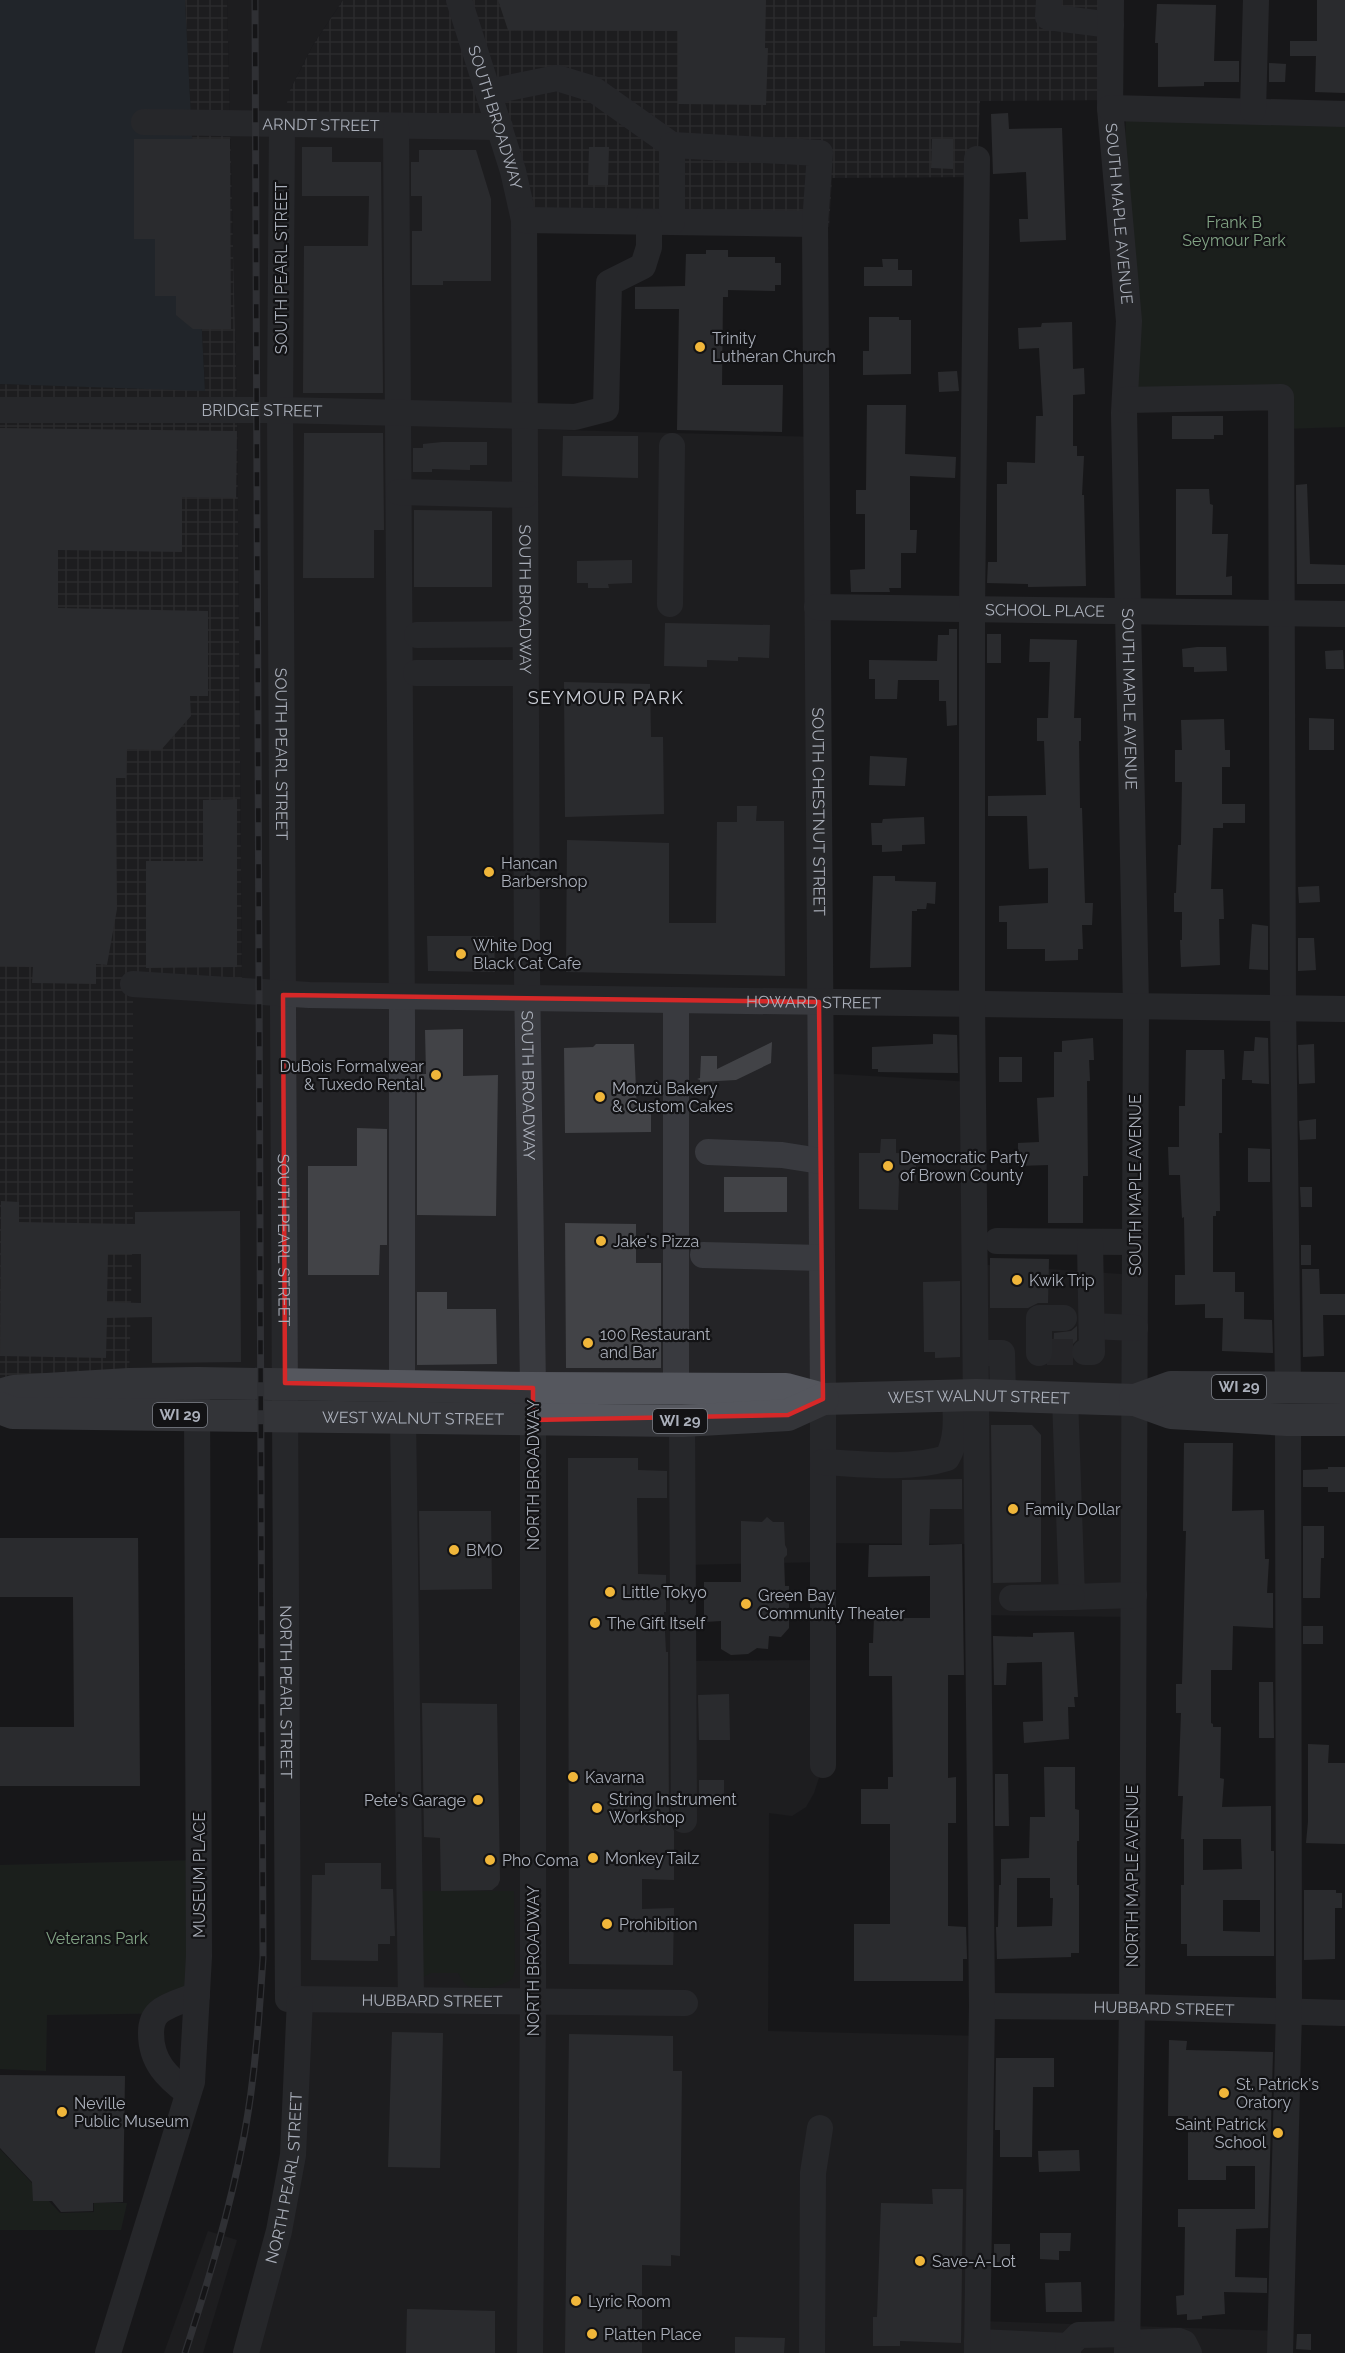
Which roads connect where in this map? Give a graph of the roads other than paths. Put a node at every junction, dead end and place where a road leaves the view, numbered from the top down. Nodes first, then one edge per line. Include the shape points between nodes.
1 (459, 0) edge
2 (1049, 0) edge
3 (1111, 0) edge
4 (1256, 0) edge
5 (1111, 25) junction
6 (489, 92) junction
7 (1110, 108) junction
8 (1253, 110) junction
9 (1345, 114) edge
10 (144, 122) dead end
11 (282, 124) junction
12 (396, 126) junction
13 (500, 127) junction
14 (672, 145) junction
15 (977, 159) dead end
16 (524, 220) junction
17 (661, 222) junction
18 (815, 224) junction
19 (1125, 400) junction
20 (0, 410) edge
21 (280, 410) junction
22 (398, 412) junction
23 (525, 414) junction
24 (672, 446) dead end
25 (399, 492) junction
26 (525, 495) junction
27 (670, 604) dead end
28 (817, 606) junction
29 (972, 609) junction
30 (1127, 611) junction
31 (1282, 613) junction
32 (1345, 614) edge
33 (525, 634) junction
34 (417, 635) dead end
35 (526, 672) junction
36 (416, 673) dead end
37 (133, 984) dead end
38 (283, 995) junction
39 (402, 996) junction
40 (527, 998) junction
41 (676, 1000) junction
42 (819, 1002) junction
43 (972, 1004) junction
44 (1136, 1006) junction
45 (1283, 1008) junction
46 (1345, 1009) edge
47 (708, 1152) dead end
48 (820, 1161) junction
49 (997, 1241) dead end
50 (1090, 1242) junction
51 (1135, 1242) junction
52 (703, 1255) dead end
53 (821, 1258) junction
54 (1135, 1328) junction
55 (1070, 1335) junction
56 (976, 1353) junction
57 (1002, 1353) junction
58 (197, 1383) junction
59 (285, 1383) junction
60 (402, 1386) junction
61 (1288, 1387) junction
62 (533, 1388) junction
63 (1345, 1388) edge
64 (676, 1389) junction
65 (0, 1395) edge
66 (978, 1396) junction
67 (1065, 1398) junction
68 (823, 1399) junction
69 (1135, 1400) junction
70 (0, 1408) edge
71 (285, 1415) junction
72 (197, 1416) junction
73 (403, 1418) junction
74 (533, 1420) junction
75 (1288, 1420) junction
76 (1345, 1420) edge
77 (682, 1421) junction
78 (823, 1462) junction
79 (1134, 1596) junction
80 (1071, 1597) junction
81 (1012, 1598) dead end
82 (823, 1765) dead end
83 (684, 1820) dead end
84 (197, 1995) junction
85 (294, 1999) junction
86 (411, 2000) junction
87 (533, 2001) junction
88 (685, 2003) dead end
89 (982, 2006) junction
90 (1132, 2007) junction
91 (1289, 2011) junction
92 (1345, 2013) edge
93 (188, 2094) junction
94 (820, 2128) dead end
95 (1127, 2343) edge
96 (985, 2348) edge
97 (1068, 2350) edge
98 (108, 2353) edge
99 (246, 2353) edge
100 (530, 2353) edge
101 (812, 2353) edge
102 (1189, 2353) edge
103 (1280, 2353) edge

1 - 6 street, SOUTH BROADWAY
2 - 5 street via 1048,16
3 - 5 street, SOUTH MAPLE AVENUE
4 - 8 street
5 - 7 street, SOUTH MAPLE AVENUE
6 - 13 street, SOUTH BROADWAY
6 - 14 street via 557,78 593,88
7 - 8 street
7 - 19 street, SOUTH MAPLE AVENUE via 1129,321
8 - 9 street
10 - 11 street, ARNDT STREET
11 - 12 street, ARNDT STREET
11 - 21 street, SOUTH PEARL STREET
12 - 13 street, ARNDT STREET
12 - 22 street
13 - 16 street, SOUTH BROADWAY
14 - 17 street
14 - 18 street, SOUTH CHESTNUT STREET via 820,153
15 - 29 street
16 - 17 street
16 - 23 street, SOUTH BROADWAY
17 - 18 street
17 - 23 street, BRIDGE STREET via 643,266 609,283 606,409 575,417
18 - 28 street, SOUTH CHESTNUT STREET
19 - 30 street, SOUTH MAPLE AVENUE
19 - 31 street via 1281,397
20 - 21 street, BRIDGE STREET
21 - 22 street, BRIDGE STREET
21 - 38 street, SOUTH PEARL STREET
22 - 23 street, BRIDGE STREET
22 - 25 street
23 - 26 street, SOUTH BROADWAY
24 - 27 street
25 - 26 street
25 - 39 street
26 - 33 street, SOUTH BROADWAY
28 - 29 street, SCHOOL PLACE
28 - 42 street, SOUTH CHESTNUT STREET
29 - 30 street, SCHOOL PLACE
29 - 43 street
30 - 31 street, SCHOOL PLACE
30 - 44 street, SOUTH MAPLE AVENUE
31 - 32 street, SCHOOL PLACE
31 - 45 street
33 - 34 street
33 - 35 street, SOUTH BROADWAY
35 - 36 street
35 - 40 street, SOUTH BROADWAY
37 - 38 street, HOWARD STREET
38 - 39 street, HOWARD STREET
38 - 59 street, SOUTH PEARL STREET
39 - 40 street, HOWARD STREET
39 - 60 street
40 - 41 street, HOWARD STREET
40 - 62 street, SOUTH BROADWAY
41 - 42 street, HOWARD STREET
41 - 64 street
42 - 43 street, HOWARD STREET
42 - 48 street, SOUTH CHESTNUT STREET
43 - 44 street, HOWARD STREET
43 - 56 street
44 - 45 street, HOWARD STREET
44 - 51 street, SOUTH MAPLE AVENUE
45 - 46 street, HOWARD STREET
45 - 61 street
47 - 48 street
48 - 53 street, SOUTH CHESTNUT STREET
49 - 50 street
50 - 51 street
50 - 55 street
51 - 54 street, SOUTH MAPLE AVENUE
52 - 53 street
53 - 68 street, SOUTH CHESTNUT STREET
54 - 55 street
54 - 69 street, SOUTH MAPLE AVENUE
55 - 57 street
56 - 57 street
56 - 66 street
57 - 66 street
58 - 59 main road, WEST WALNUT STREET / WI 29
58 - 65 main road, WEST WALNUT STREET / WI 29 via 14,1390
58 - 72 street, MUSEUM PLACE
59 - 60 main road, WEST WALNUT STREET / WI 29
59 - 71 street, NORTH PEARL STREET
60 - 62 main road, WEST WALNUT STREET / WI 29
61 - 63 main road, WEST WALNUT STREET / WI 29
61 - 69 main road, WEST WALNUT STREET / WI 29 via 1171,1387
62 - 64 main road, WEST WALNUT STREET / WI 29
62 - 74 street, NORTH BROADWAY
64 - 68 main road, WEST WALNUT STREET / WI 29 via 786,1389
66 - 67 main road, WEST WALNUT STREET / WI 29
66 - 68 main road, WEST WALNUT STREET / WI 29
66 - 78 street via 956,1421 947,1458 913,1463
66 - 89 street
67 - 69 main road, WEST WALNUT STREET / WI 29
67 - 80 street
68 - 77 main road, WEST WALNUT STREET / WI 29 via 788,1415
68 - 78 street, SOUTH CHESTNUT STREET
69 - 75 main road, WEST WALNUT STREET / WI 29 via 1171,1413
69 - 79 street, NORTH MAPLE AVENUE
70 - 72 main road, WEST WALNUT STREET / WI 29 via 14,1413
71 - 72 main road, WEST WALNUT STREET / WI 29
71 - 73 main road, WEST WALNUT STREET / WI 29
71 - 85 street, NORTH PEARL STREET
72 - 84 street, MUSEUM PLACE
73 - 74 main road, WEST WALNUT STREET / WI 29
73 - 86 street
74 - 77 main road, WEST WALNUT STREET / WI 29
74 - 87 street, NORTH BROADWAY
75 - 76 main road, WEST WALNUT STREET / WI 29
75 - 91 street
77 - 83 street
78 - 82 street, SOUTH CHESTNUT STREET
79 - 80 street
79 - 90 street, NORTH MAPLE AVENUE
80 - 81 street
84 - 93 street, MUSEUM PLACE
84 - 93 street via 158,2013 151,2024 158,2064
85 - 86 street, HUBBARD STREET
85 - 99 street, NORTH PEARL STREET via 293,2156 279,2231
86 - 87 street, HUBBARD STREET
87 - 88 street, HUBBARD STREET
87 - 100 street, NORTH BROADWAY
89 - 90 street, HUBBARD STREET
89 - 96 street
90 - 91 street, HUBBARD STREET
90 - 95 street, NORTH MAPLE AVENUE
91 - 92 street, HUBBARD STREET
91 - 103 street
93 - 98 street, MUSEUM PLACE
94 - 101 street via 813,2173
95 - 97 street via 1079,2335
95 - 102 street via 1179,2341
96 - 97 street

